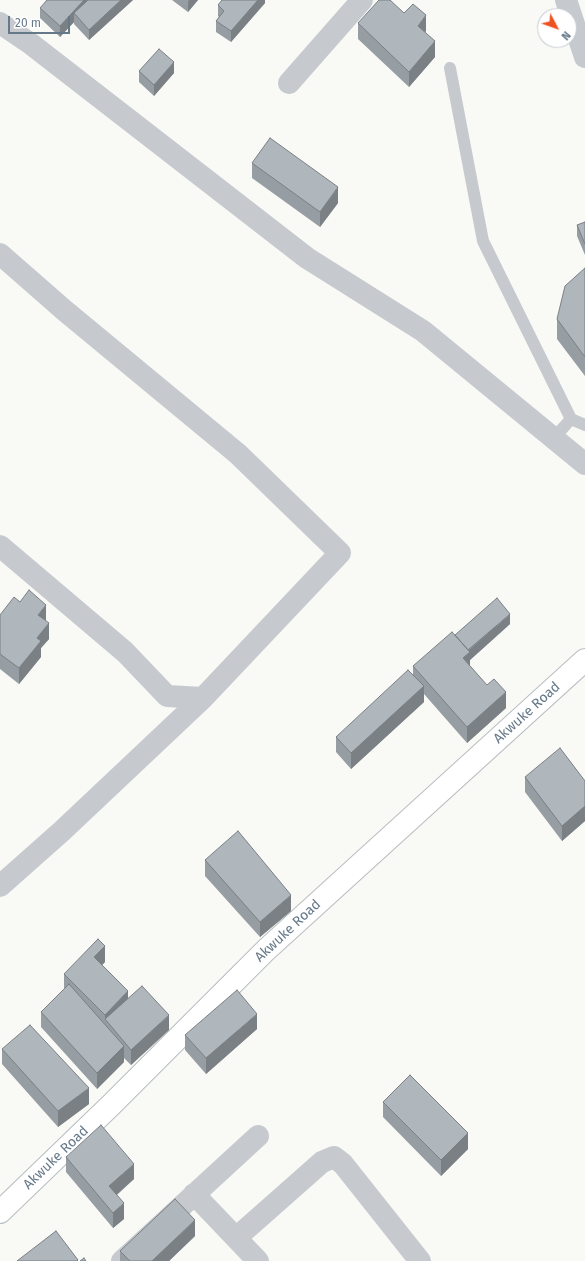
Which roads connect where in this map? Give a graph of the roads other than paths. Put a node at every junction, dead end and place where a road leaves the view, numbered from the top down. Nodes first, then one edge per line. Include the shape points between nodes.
1 (362, 0) edge
2 (566, 0) edge
3 (0, 23) edge
4 (585, 57) edge
5 (450, 68) dead end
6 (289, 83) dead end
7 (0, 254) edge
8 (571, 419) junction
9 (585, 425) edge
10 (553, 439) junction
11 (585, 464) edge
12 (0, 546) edge
13 (585, 660) edge
14 (203, 698) junction
15 (0, 886) edge
16 (258, 1136) dead end
17 (194, 1194) junction
18 (0, 1212) edge
19 (236, 1238) junction
20 (122, 1261) edge
21 (258, 1261) edge
22 (420, 1261) edge

1 - 6 street
2 - 4 street
3 - 10 street via 31,44 307,258 422,332
5 - 8 lane via 483,241
7 - 14 street via 238,454 340,553
8 - 9 lane
8 - 10 lane
10 - 11 street
12 - 14 street via 125,652 168,696
13 - 18 main road, Akwuke Road via 266,950
14 - 15 street
16 - 17 street
17 - 19 street
17 - 20 street
19 - 21 street
19 - 22 street via 322,1162 334,1157 343,1164

